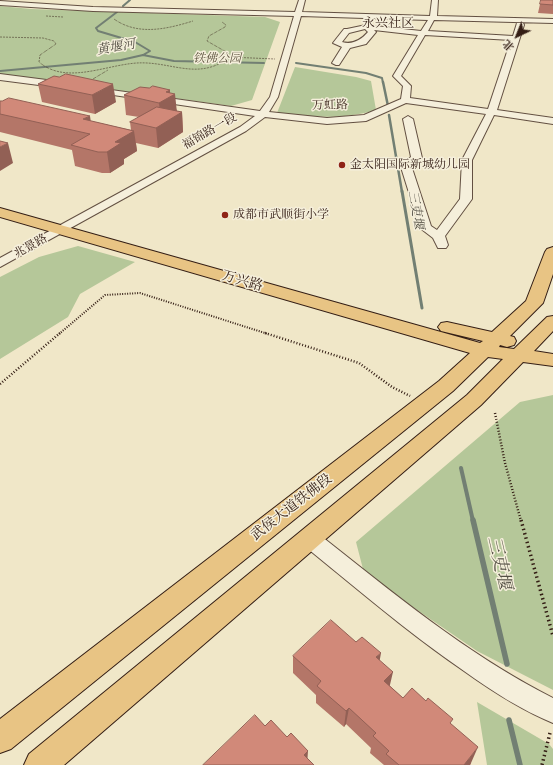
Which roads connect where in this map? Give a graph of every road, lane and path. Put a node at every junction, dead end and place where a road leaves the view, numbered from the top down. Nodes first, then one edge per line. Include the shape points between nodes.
1 (296, 0) edge
2 (302, 0) edge
3 (435, 0) edge
4 (0, 2) edge
5 (295, 12) junction
6 (434, 16) junction
7 (114, 19) dead end
8 (553, 19) edge
9 (197, 21) dead end
10 (220, 21) dead end
11 (520, 25) dead end
12 (366, 28) junction
13 (423, 33) junction
14 (0, 37) edge
15 (515, 38) junction
16 (347, 46) junction
17 (229, 57) junction
18 (276, 59) junction
19 (336, 63) dead end
20 (110, 69) junction
21 (0, 77) edge
22 (93, 80) edge
23 (68, 86) edge
24 (82, 88) edge
25 (405, 100) junction
26 (252, 112) junction
27 (491, 113) junction
28 (263, 114) junction
29 (408, 119) dead end
30 (553, 121) edge
31 (0, 202) edge
32 (0, 212) edge
33 (62, 224) junction
34 (553, 252) edge
35 (0, 256) edge
36 (0, 263) edge
37 (553, 321) edge
38 (491, 345) junction
39 (534, 349) edge
40 (553, 360) edge
41 (0, 384) edge
42 (424, 403) junction
43 (495, 413) dead end
44 (309, 538) junction
45 (553, 636) edge
46 (553, 711) edge
47 (550, 732) dead end
48 (0, 738) edge
49 (40, 765) edge
50 (542, 765) edge

1 - 5 street, 福锦路一段
2 - 5 street, 福锦路一段
3 - 6 street
4 - 5 street via 92,9
5 - 6 street
5 - 18 street, 福锦路一段
5 - 28 street, 福锦路一段 via 274,97
6 - 8 street
6 - 13 street
7 - 9 path via 126,26 144,29 173,27
10 - 17 path via 225,27 209,36 207,42 228,53
11 - 15 street
12 - 13 street
12 - 16 street via 372,32 363,42
12 - 16 street via 347,31 338,43
13 - 15 street
13 - 25 street via 397,76 407,86
14 - 20 path via 43,38 56,42 38,57 40,64 47,68 78,73
15 - 27 street
16 - 19 street
17 - 18 path
17 - 20 path via 222,64 209,68 186,69 136,64
18 - 26 street, 福锦路一段 via 263,98
20 - 22 path
21 - 23 street
24 - 26 street, 万虹路
25 - 27 street
25 - 28 street, 万虹路 via 366,118 327,121
26 - 28 street, 万虹路
26 - 33 street, 福锦路一段 via 219,135
27 - 29 street via 467,160 466,199 441,241 426,228 405,164 417,158
27 - 30 street
28 - 33 street, 福锦路一段 via 243,129
31 - 33 main road
32 - 33 main road, 万兴路
33 - 35 street, 兆景路
33 - 36 street, 兆景路
33 - 38 main road, 万兴路
34 - 38 main road, 武侯大道铁佛段 via 534,303
37 - 39 main road
38 - 39 main road, 万兴路
38 - 42 main road, 武侯大道铁佛段
39 - 40 main road, 万兴路
39 - 44 main road
41 - 42 path via 105,295 140,293 358,363 392,387
42 - 48 main road, 武侯大道铁佛段
43 - 45 path via 505,464
44 - 46 street via 464,659 522,696
44 - 49 main road
47 - 50 path

